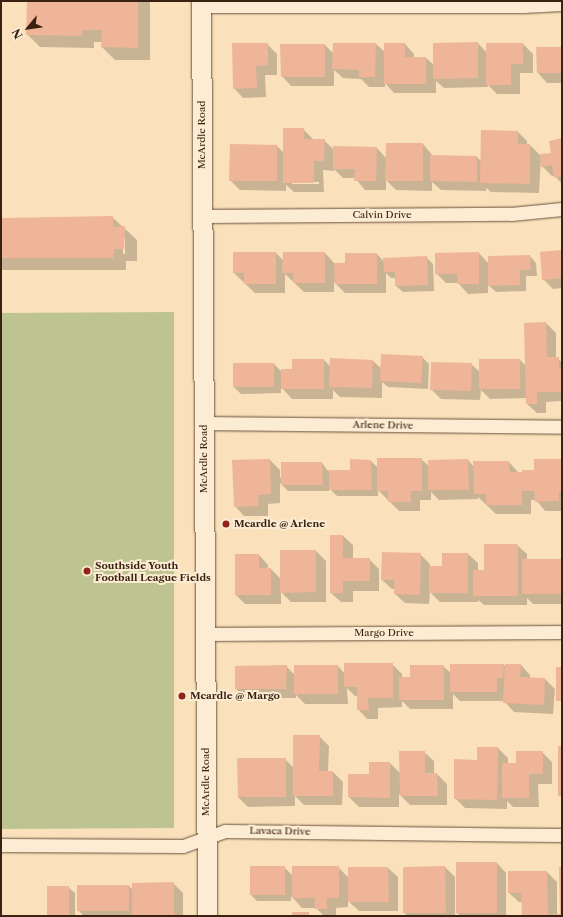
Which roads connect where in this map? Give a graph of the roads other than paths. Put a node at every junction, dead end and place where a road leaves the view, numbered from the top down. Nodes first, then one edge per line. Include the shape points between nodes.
1 (201, 4) edge
2 (562, 4) edge
3 (562, 209) edge
4 (203, 216) junction
5 (204, 423) junction
6 (562, 427) edge
7 (562, 632) edge
8 (205, 634) junction
9 (562, 835) edge
10 (206, 838) junction
11 (1, 845) edge
12 (207, 916) edge

1 - 2 street
1 - 4 main road, McArdle Road
3 - 4 street, Calvin Drive via 511,214
4 - 5 main road, McArdle Road
5 - 6 street, Arlene Drive
5 - 8 main road, McArdle Road
7 - 8 street, Margo Drive
8 - 10 main road, McArdle Road
9 - 10 street, Lavaca Drive via 225,831
10 - 11 street, Lavaca Drive via 183,846
10 - 12 main road, McArdle Road

